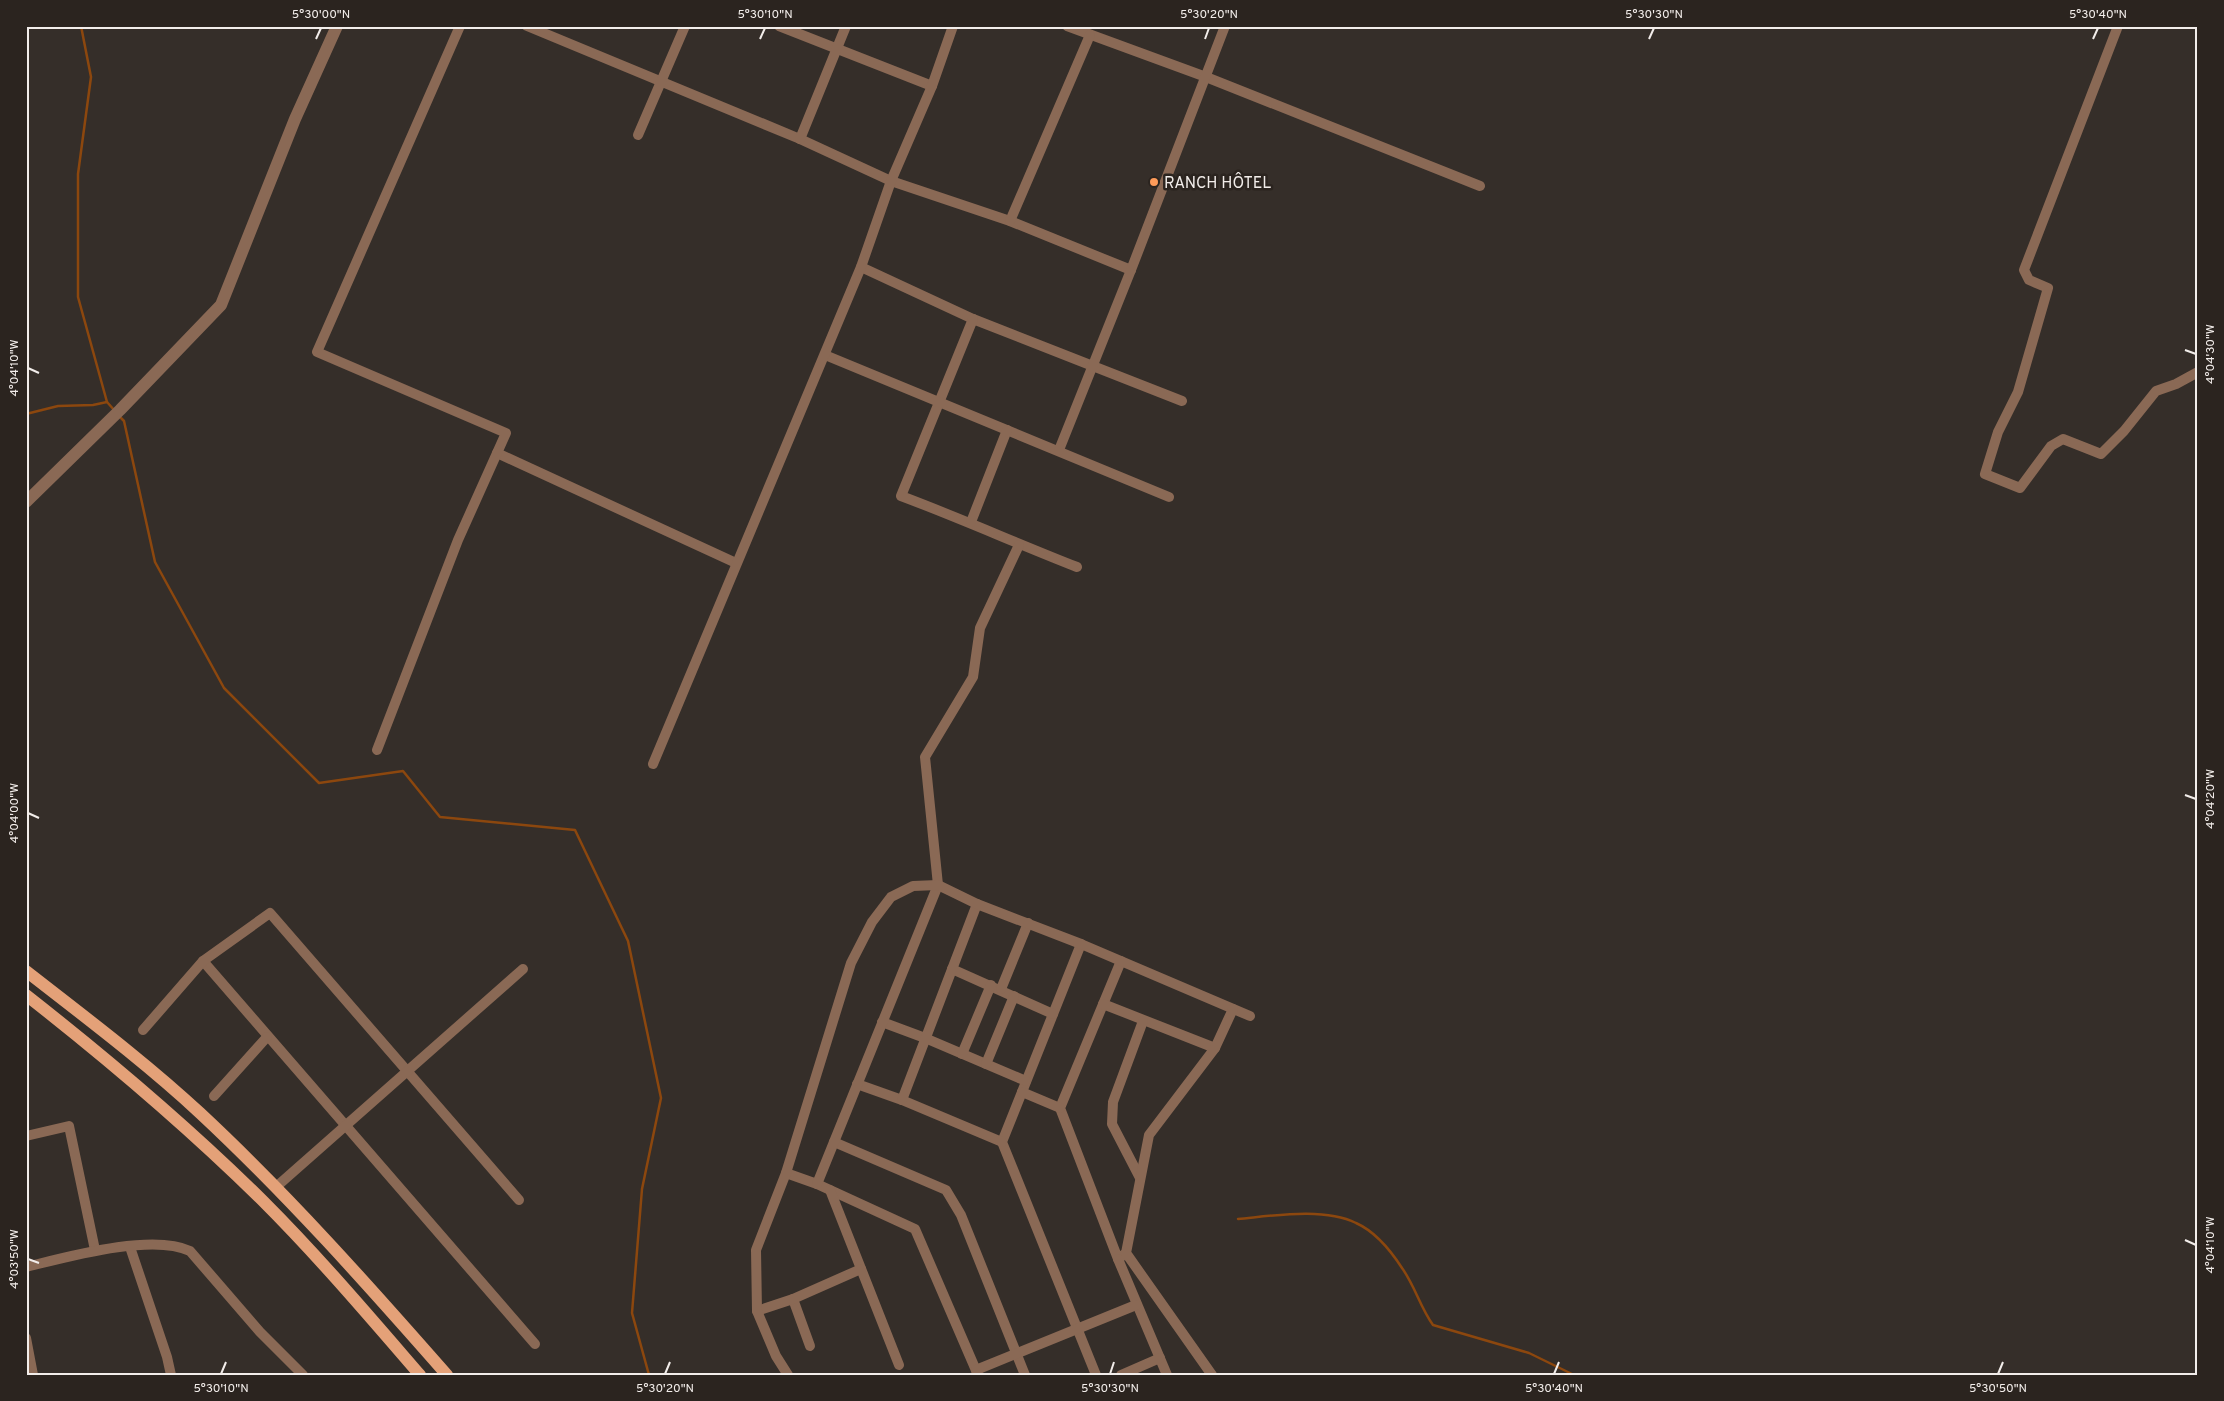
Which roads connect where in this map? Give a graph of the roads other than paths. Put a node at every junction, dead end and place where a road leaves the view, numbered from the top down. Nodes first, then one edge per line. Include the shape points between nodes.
1 (337, 26) edge
2 (460, 26) edge
3 (527, 26) edge
4 (685, 26) edge
5 (779, 26) edge
6 (846, 26) edge
7 (952, 26) edge
8 (1067, 26) edge
9 (1225, 26) edge
10 (2118, 26) edge
11 (1090, 35) junction
12 (836, 50) junction
13 (1206, 77) junction
14 (660, 82) junction
15 (932, 86) junction
16 (638, 135) dead end
17 (800, 139) junction
18 (891, 181) junction
19 (1480, 186) dead end
20 (1010, 221) junction
21 (861, 267) junction
22 (1131, 270) junction
23 (973, 319) junction
24 (825, 355) junction
25 (1094, 365) junction
26 (2198, 372) edge
27 (1182, 401) dead end
28 (940, 402) junction
29 (1007, 430) junction
30 (1059, 450) junction
31 (498, 453) junction
32 (1169, 497) dead end
33 (26, 502) edge
34 (970, 522) junction
35 (1019, 545) junction
36 (736, 563) junction
37 (1077, 567) dead end
38 (377, 750) dead end
39 (653, 764) dead end
40 (938, 885) junction
41 (977, 904) junction
42 (1028, 923) junction
43 (1081, 944) junction
44 (203, 961) junction
45 (1121, 961) junction
46 (523, 969) dead end
47 (952, 969) junction
48 (26, 971) edge
49 (991, 985) junction
50 (1001, 989) junction
51 (26, 995) edge
52 (1014, 996) junction
53 (1103, 1004) junction
54 (1233, 1009) junction
55 (1053, 1014) junction
56 (1250, 1016) dead end
57 (1143, 1021) junction
58 (882, 1022) junction
59 (143, 1030) dead end
60 (267, 1037) junction
61 (926, 1038) junction
62 (1215, 1048) junction
63 (962, 1054) junction
64 (986, 1064) junction
65 (407, 1071) junction
66 (1026, 1081) junction
67 (857, 1084) junction
68 (1022, 1092) junction
69 (214, 1096) dead end
70 (902, 1100) junction
71 (1060, 1108) junction
72 (345, 1126) junction
73 (26, 1136) edge
74 (834, 1142) junction
75 (1002, 1142) junction
76 (786, 1173) junction
77 (1140, 1178) junction
78 (817, 1184) junction
79 (276, 1187) junction
80 (830, 1190) junction
81 (519, 1200) dead end
82 (130, 1247) junction
83 (95, 1250) junction
84 (1122, 1256) junction
85 (26, 1267) edge
86 (861, 1269) junction
87 (793, 1299) junction
88 (1136, 1306) junction
89 (757, 1311) junction
90 (1077, 1329) junction
91 (26, 1338) edge
92 (535, 1344) dead end
93 (810, 1346) dead end
94 (1015, 1354) junction
95 (1160, 1358) junction
96 (899, 1365) dead end
97 (977, 1373) edge
98 (33, 1375) edge
99 (171, 1375) edge
100 (304, 1375) edge
101 (420, 1375) edge
102 (447, 1375) edge
103 (788, 1375) edge
104 (1024, 1375) edge
105 (1096, 1375) edge
106 (1121, 1375) edge
107 (1167, 1375) edge
108 (1212, 1375) edge

1 - 33 street via 295,119 221,304 117,414
2 - 31 street via 317,352 506,433
3 - 14 street
4 - 14 street
5 - 12 street
6 - 12 street
7 - 15 street
8 - 11 street
9 - 13 street
10 - 26 street via 2024,270 2029,280 2048,288 2018,392 1998,432 1985,474 2020,488 2051,446 2063,439 2101,454 2156,391
11 - 13 street
11 - 20 street
12 - 15 street
12 - 17 street
13 - 19 street
13 - 22 street
14 - 16 street
14 - 17 street
15 - 18 street
17 - 18 street
18 - 20 street
18 - 21 street
20 - 22 street
21 - 23 street
21 - 24 street
22 - 25 street
23 - 25 street
23 - 28 street
24 - 28 street
24 - 36 street
25 - 27 street
25 - 30 street
28 - 29 street
28 - 34 street via 901,496
29 - 30 street
29 - 34 street
30 - 32 street
31 - 36 street
31 - 38 street via 458,540
34 - 35 street
35 - 37 street
35 - 40 street via 980,628 973,677 925,757
36 - 39 street
40 - 41 street
40 - 58 street
40 - 76 street via 913,886 892,897 872,922 851,963
41 - 42 street
41 - 47 street
42 - 43 street
42 - 50 street
43 - 45 street
43 - 55 street
44 - 59 street
44 - 60 street
44 - 65 street via 270,912
45 - 53 street
45 - 54 street
46 - 65 street
47 - 49 street
47 - 61 street
48 - 79 main road via 128,1050 199,1112
49 - 50 street
49 - 63 street
50 - 52 street
51 - 101 main road via 152,1097 262,1200
52 - 55 street
52 - 64 street
53 - 57 street
53 - 71 street
54 - 56 street
54 - 62 street
55 - 66 street
57 - 62 street
57 - 77 street via 1113,1102 1112,1124
58 - 61 street
58 - 67 street
60 - 69 street
60 - 72 street
61 - 63 street
61 - 70 street
62 - 77 street via 1149,1135
63 - 64 street
64 - 66 street
65 - 72 street
65 - 81 street
66 - 68 street
67 - 70 street
67 - 74 street
68 - 71 street
68 - 75 street
70 - 75 street
71 - 84 street
72 - 79 street
72 - 92 street
73 - 83 street via 69,1126
74 - 78 street
74 - 94 street via 946,1190 961,1215
75 - 90 street
76 - 78 street
76 - 89 street via 756,1250
77 - 84 street
78 - 80 street
79 - 102 main road via 356,1271
80 - 86 street
80 - 97 street via 916,1229
82 - 83 street
82 - 99 street via 168,1357
82 - 100 street via 164,1244 190,1252 260,1332
83 - 85 street
84 - 88 street
84 - 108 street
86 - 87 street
86 - 96 street
87 - 89 street
87 - 93 street
88 - 90 street
88 - 95 street
89 - 103 street via 776,1356
90 - 94 street
90 - 105 street
91 - 98 street
94 - 97 street
94 - 104 street
95 - 106 street
95 - 107 street

